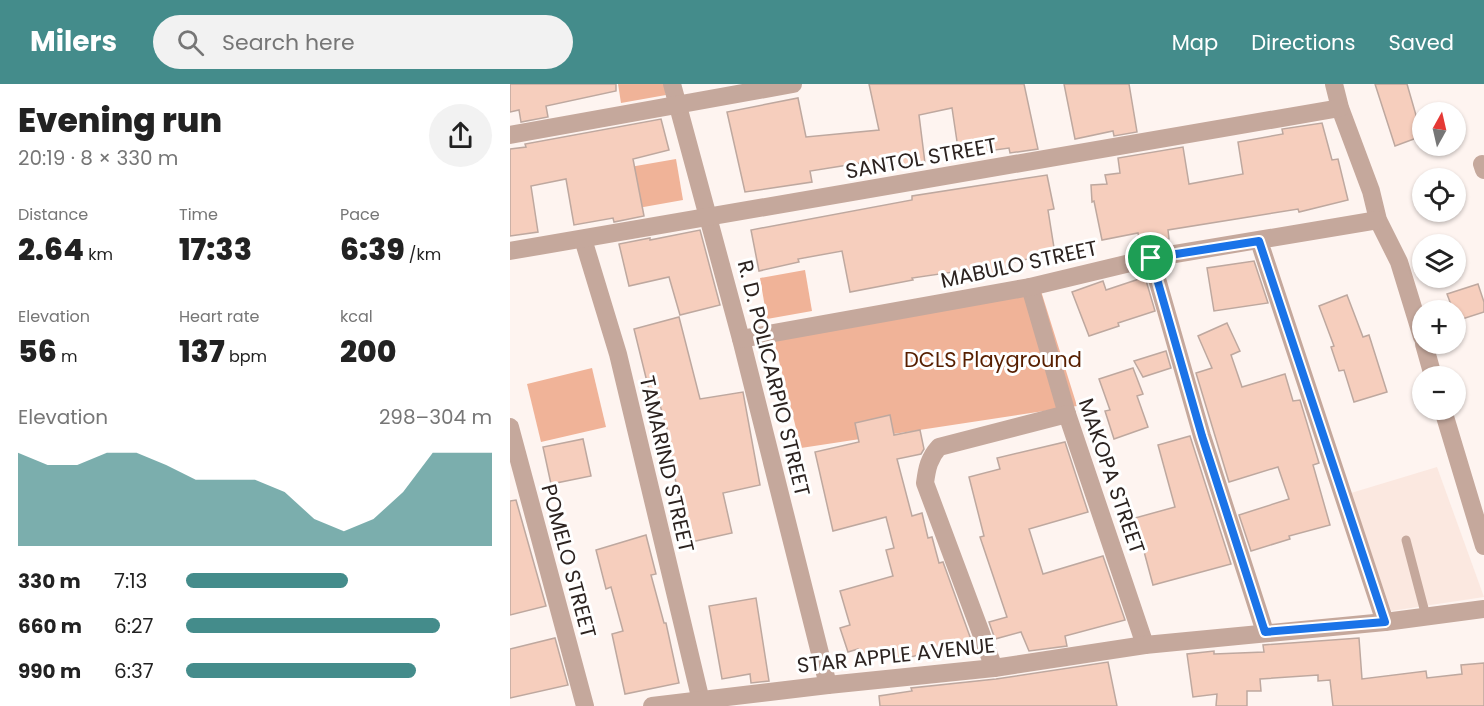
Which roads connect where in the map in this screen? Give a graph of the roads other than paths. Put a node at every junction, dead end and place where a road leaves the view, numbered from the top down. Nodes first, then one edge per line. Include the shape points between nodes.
1 (672, 84) edge
2 (793, 84) edge
3 (1334, 84) edge
4 (676, 104) junction
5 (1340, 108) junction
6 (510, 135) edge
7 (709, 217) junction
8 (1378, 220) junction
9 (583, 239) junction
10 (1259, 241) junction
11 (510, 251) edge
12 (1151, 258) junction
13 (1030, 287) junction
14 (1412, 304) edge
15 (741, 339) junction
16 (1067, 414) junction
17 (1446, 420) edge
18 (510, 427) edge
19 (1406, 540) dead end
20 (1484, 546) edge
21 (1484, 609) edge
22 (1426, 616) junction
23 (1385, 622) junction
24 (1265, 632) junction
25 (1145, 645) junction
26 (994, 668) junction
27 (828, 684) junction
28 (700, 701) junction
29 (585, 706) edge
30 (652, 706) edge

1 - 4 street, R. D. POLICARPIO STREET
2 - 4 street
3 - 5 street
4 - 6 street
4 - 7 street, R. D. POLICARPIO STREET
5 - 7 street, SANTOL STREET
5 - 8 street
7 - 9 street, SANTOL STREET
7 - 15 street, R. D. POLICARPIO STREET
8 - 10 street, MABULO STREET
8 - 14 street via 1399,262
9 - 11 street, SANTOL STREET
9 - 28 street, TAMARIND STREET via 618,354
10 - 12 street, MABULO STREET
10 - 23 street
12 - 13 street, MABULO STREET
12 - 24 street via 1202,436
13 - 15 street, MABULO STREET
13 - 16 street, MAKOPA STREET
15 - 27 street, R. D. POLICARPIO STREET
16 - 25 street, MAKOPA STREET
16 - 26 street via 939,447 927,468 925,483
17 - 20 street
18 - 29 street, POMELO STREET
19 - 22 lane
21 - 22 street, STAR APPLE AVENUE
22 - 23 street, STAR APPLE AVENUE
23 - 24 street, STAR APPLE AVENUE
24 - 25 street, STAR APPLE AVENUE
25 - 26 street, STAR APPLE AVENUE
26 - 27 street, STAR APPLE AVENUE
27 - 28 street, STAR APPLE AVENUE
28 - 30 street, STAR APPLE AVENUE

